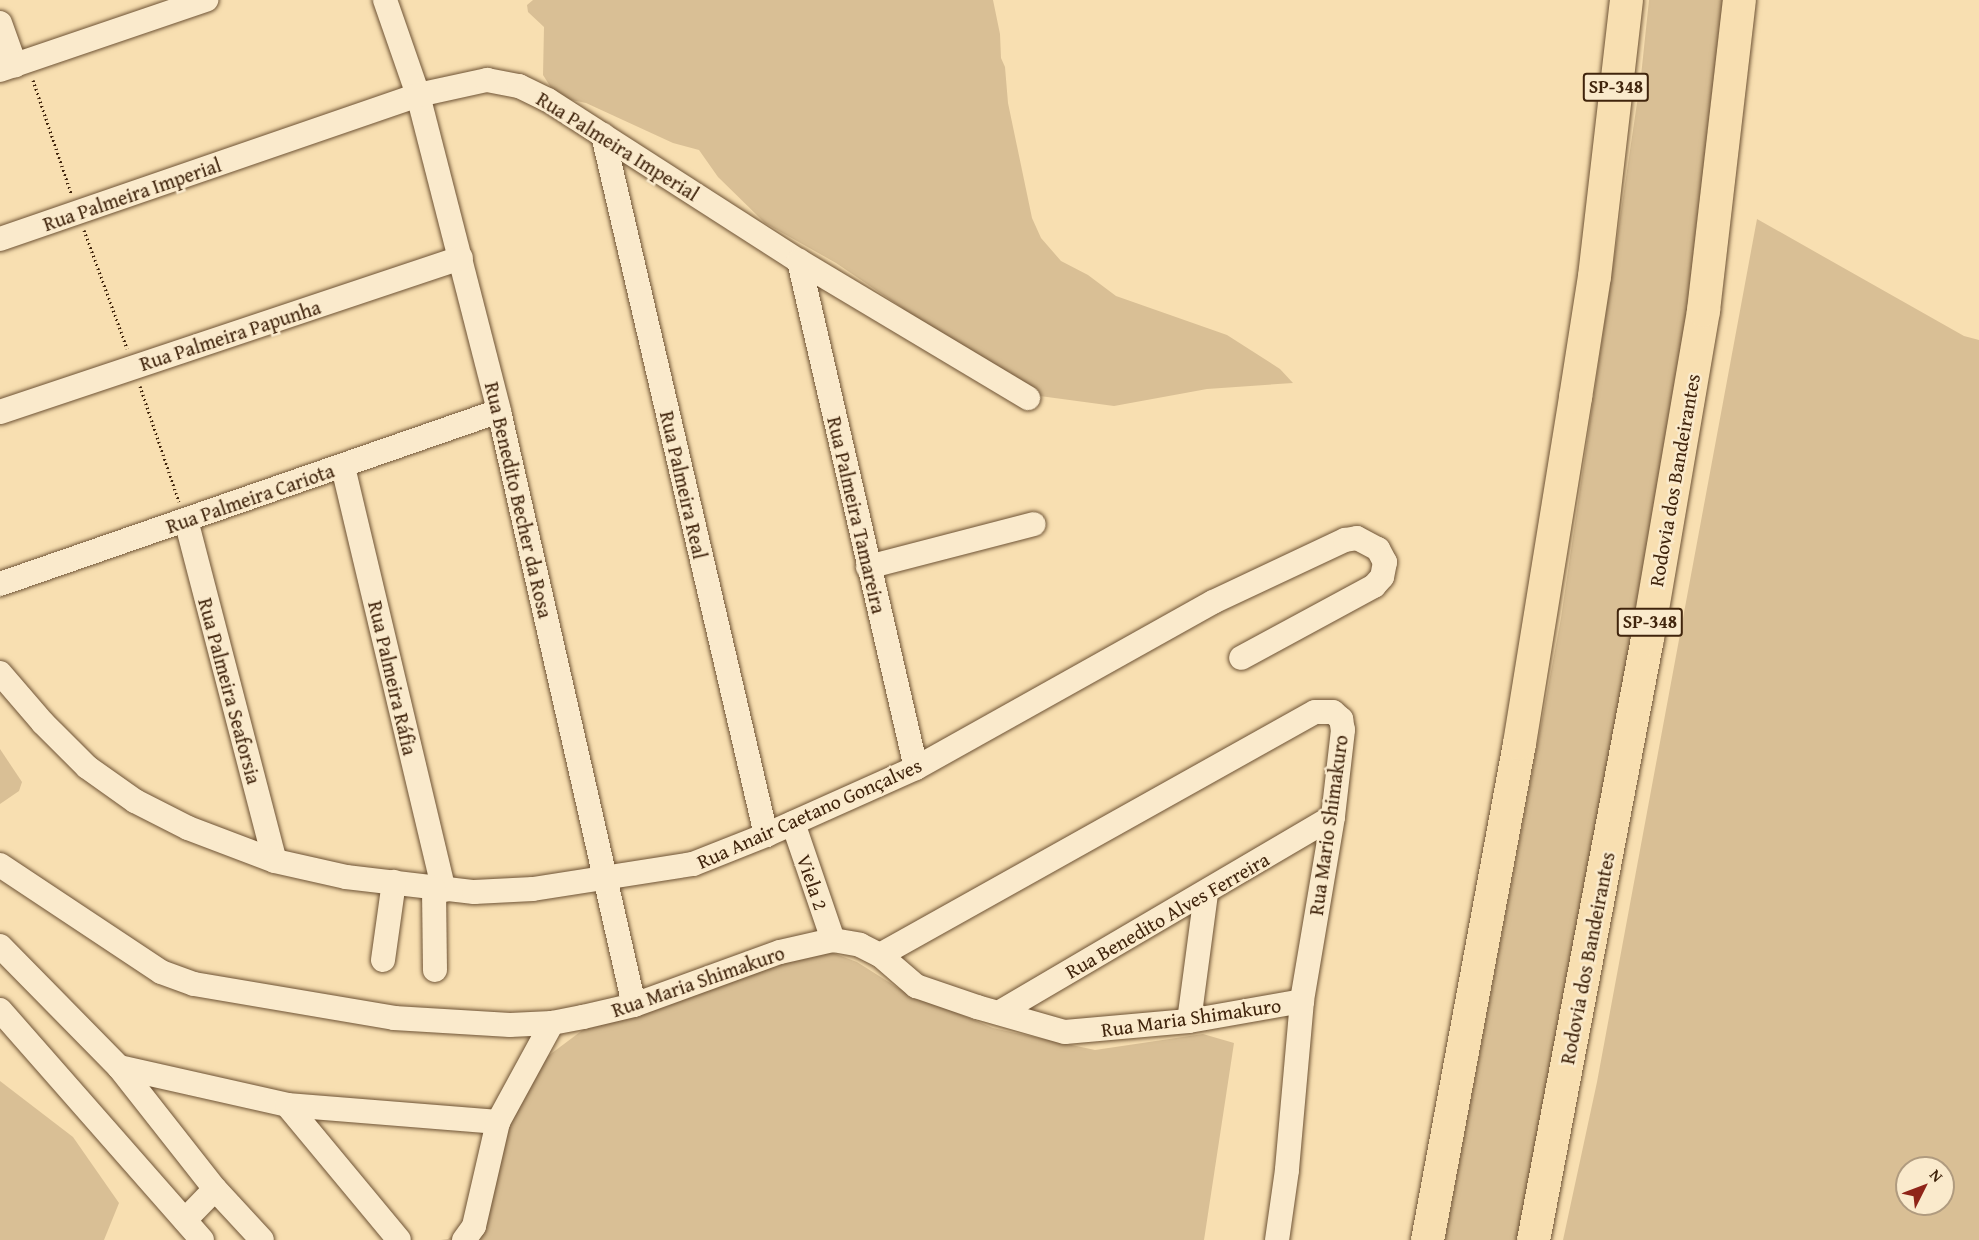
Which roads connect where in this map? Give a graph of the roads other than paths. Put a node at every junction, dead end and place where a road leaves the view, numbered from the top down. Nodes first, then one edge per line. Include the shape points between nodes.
1 (385, 0) edge
2 (1613, 0) edge
3 (1626, 0) edge
4 (1739, 0) edge
5 (194, 2) edge
6 (0, 23) edge
7 (14, 65) edge
8 (418, 95) junction
9 (603, 135) junction
10 (1606, 175) junction
11 (0, 239) edge
12 (461, 258) junction
13 (799, 261) junction
14 (1028, 398) dead end
15 (499, 411) junction
16 (0, 412) edge
17 (343, 466) junction
18 (186, 520) junction
19 (1034, 524) dead end
20 (868, 567) junction
21 (0, 584) edge
22 (1241, 658) dead end
23 (0, 673) edge
24 (916, 768) junction
25 (1333, 816) junction
26 (793, 823) junction
27 (766, 835) junction
28 (275, 861) junction
29 (0, 866) edge
30 (607, 877) junction
31 (394, 882) junction
32 (439, 889) junction
33 (1206, 893) junction
34 (833, 940) junction
35 (0, 946) edge
36 (880, 955) junction
37 (383, 960) dead end
38 (435, 970) dead end
39 (1302, 1001) junction
40 (634, 1005) junction
41 (0, 1010) edge
42 (1000, 1012) junction
43 (1189, 1021) junction
44 (552, 1023) junction
45 (119, 1067) junction
46 (287, 1105) junction
47 (498, 1122) junction
48 (215, 1189) junction
49 (185, 1220) junction
50 (1427, 1236) edge
51 (202, 1240) edge
52 (262, 1240) edge
53 (399, 1240) edge
54 (464, 1240) edge
55 (1277, 1240) edge
56 (1533, 1240) edge

1 - 8 street, Rua Benedito Becher da Rosa
2 - 10 highway
3 - 10 highway, SP-348
4 - 56 highway, Rodovia dos Bandeirantes / SP-348 via 1703,310 1647,638
5 - 7 street
6 - 7 street
8 - 9 street, Rua Palmeira Imperial via 487,80 519,86
8 - 11 street, Rua Palmeira Imperial
8 - 12 street, Rua Benedito Becher da Rosa
9 - 13 street, Rua Palmeira Imperial
9 - 27 street, Rua Palmeira Real
10 - 50 highway, SP-348 via 1581,364 1521,732
12 - 15 street, Rua Benedito Becher da Rosa
12 - 16 street, Rua Palmeira Papunha
13 - 14 street, Rua Palmeira Imperial
13 - 20 street, Rua Palmeira Tamareira
15 - 17 street, Rua Palmeira Cariota
15 - 30 street, Rua Benedito Becher da Rosa
17 - 18 street, Rua Palmeira Cariota
17 - 32 street, Rua Palmeira Ráfia
18 - 21 street, Rua Palmeira Cariota
18 - 28 street, Rua Palmeira Seaforsia
19 - 20 street
20 - 24 street, Rua Palmeira Tamareira
22 - 24 street, Rua Anair Caetano Gonçalves via 1374,586 1382,577 1385,562 1378,549 1357,538 1345,540 1213,602
23 - 28 street, Rua Anair Caetano Gonçalves via 87,767 135,801 188,828
24 - 26 street, Rua Anair Caetano Gonçalves
25 - 33 street, Rua Benedito Alves Ferreira
25 - 36 street, Rua Mario Shimakuro via 1343,730 1341,719 1324,710
25 - 39 street, Rua Mario Shimakuro
26 - 27 street, Rua Anair Caetano Gonçalves
26 - 34 street, Viela 2
27 - 30 street, Rua Anair Caetano Gonçalves via 693,864
28 - 31 street, Rua Anair Caetano Gonçalves via 346,877
29 - 44 street, Rua Maria Shimakuro via 161,972 194,984 394,1018 510,1025
30 - 32 street, Rua Anair Caetano Gonçalves via 533,889
30 - 40 street, Rua Benedito Becher da Rosa
31 - 32 street, Rua Anair Caetano Gonçalves
31 - 37 street
32 - 38 street, Rua Palmeira Ráfia
33 - 42 street, Rua Benedito Alves Ferreira
33 - 43 street
34 - 36 street, Rua Maria Shimakuro via 860,945
34 - 40 street, Rua Maria Shimakuro via 780,952
35 - 45 street
36 - 42 street, Rua Maria Shimakuro via 916,987
39 - 43 street, Rua Maria Shimakuro
39 - 55 street, Rua Mario Shimakuro
40 - 44 street, Rua Maria Shimakuro
41 - 49 street
42 - 43 street, Rua Maria Shimakuro via 1065,1032
44 - 47 street
45 - 46 street
45 - 48 street
46 - 47 street
46 - 53 street
47 - 54 street via 474,1226
48 - 49 street
48 - 52 street
49 - 51 street

